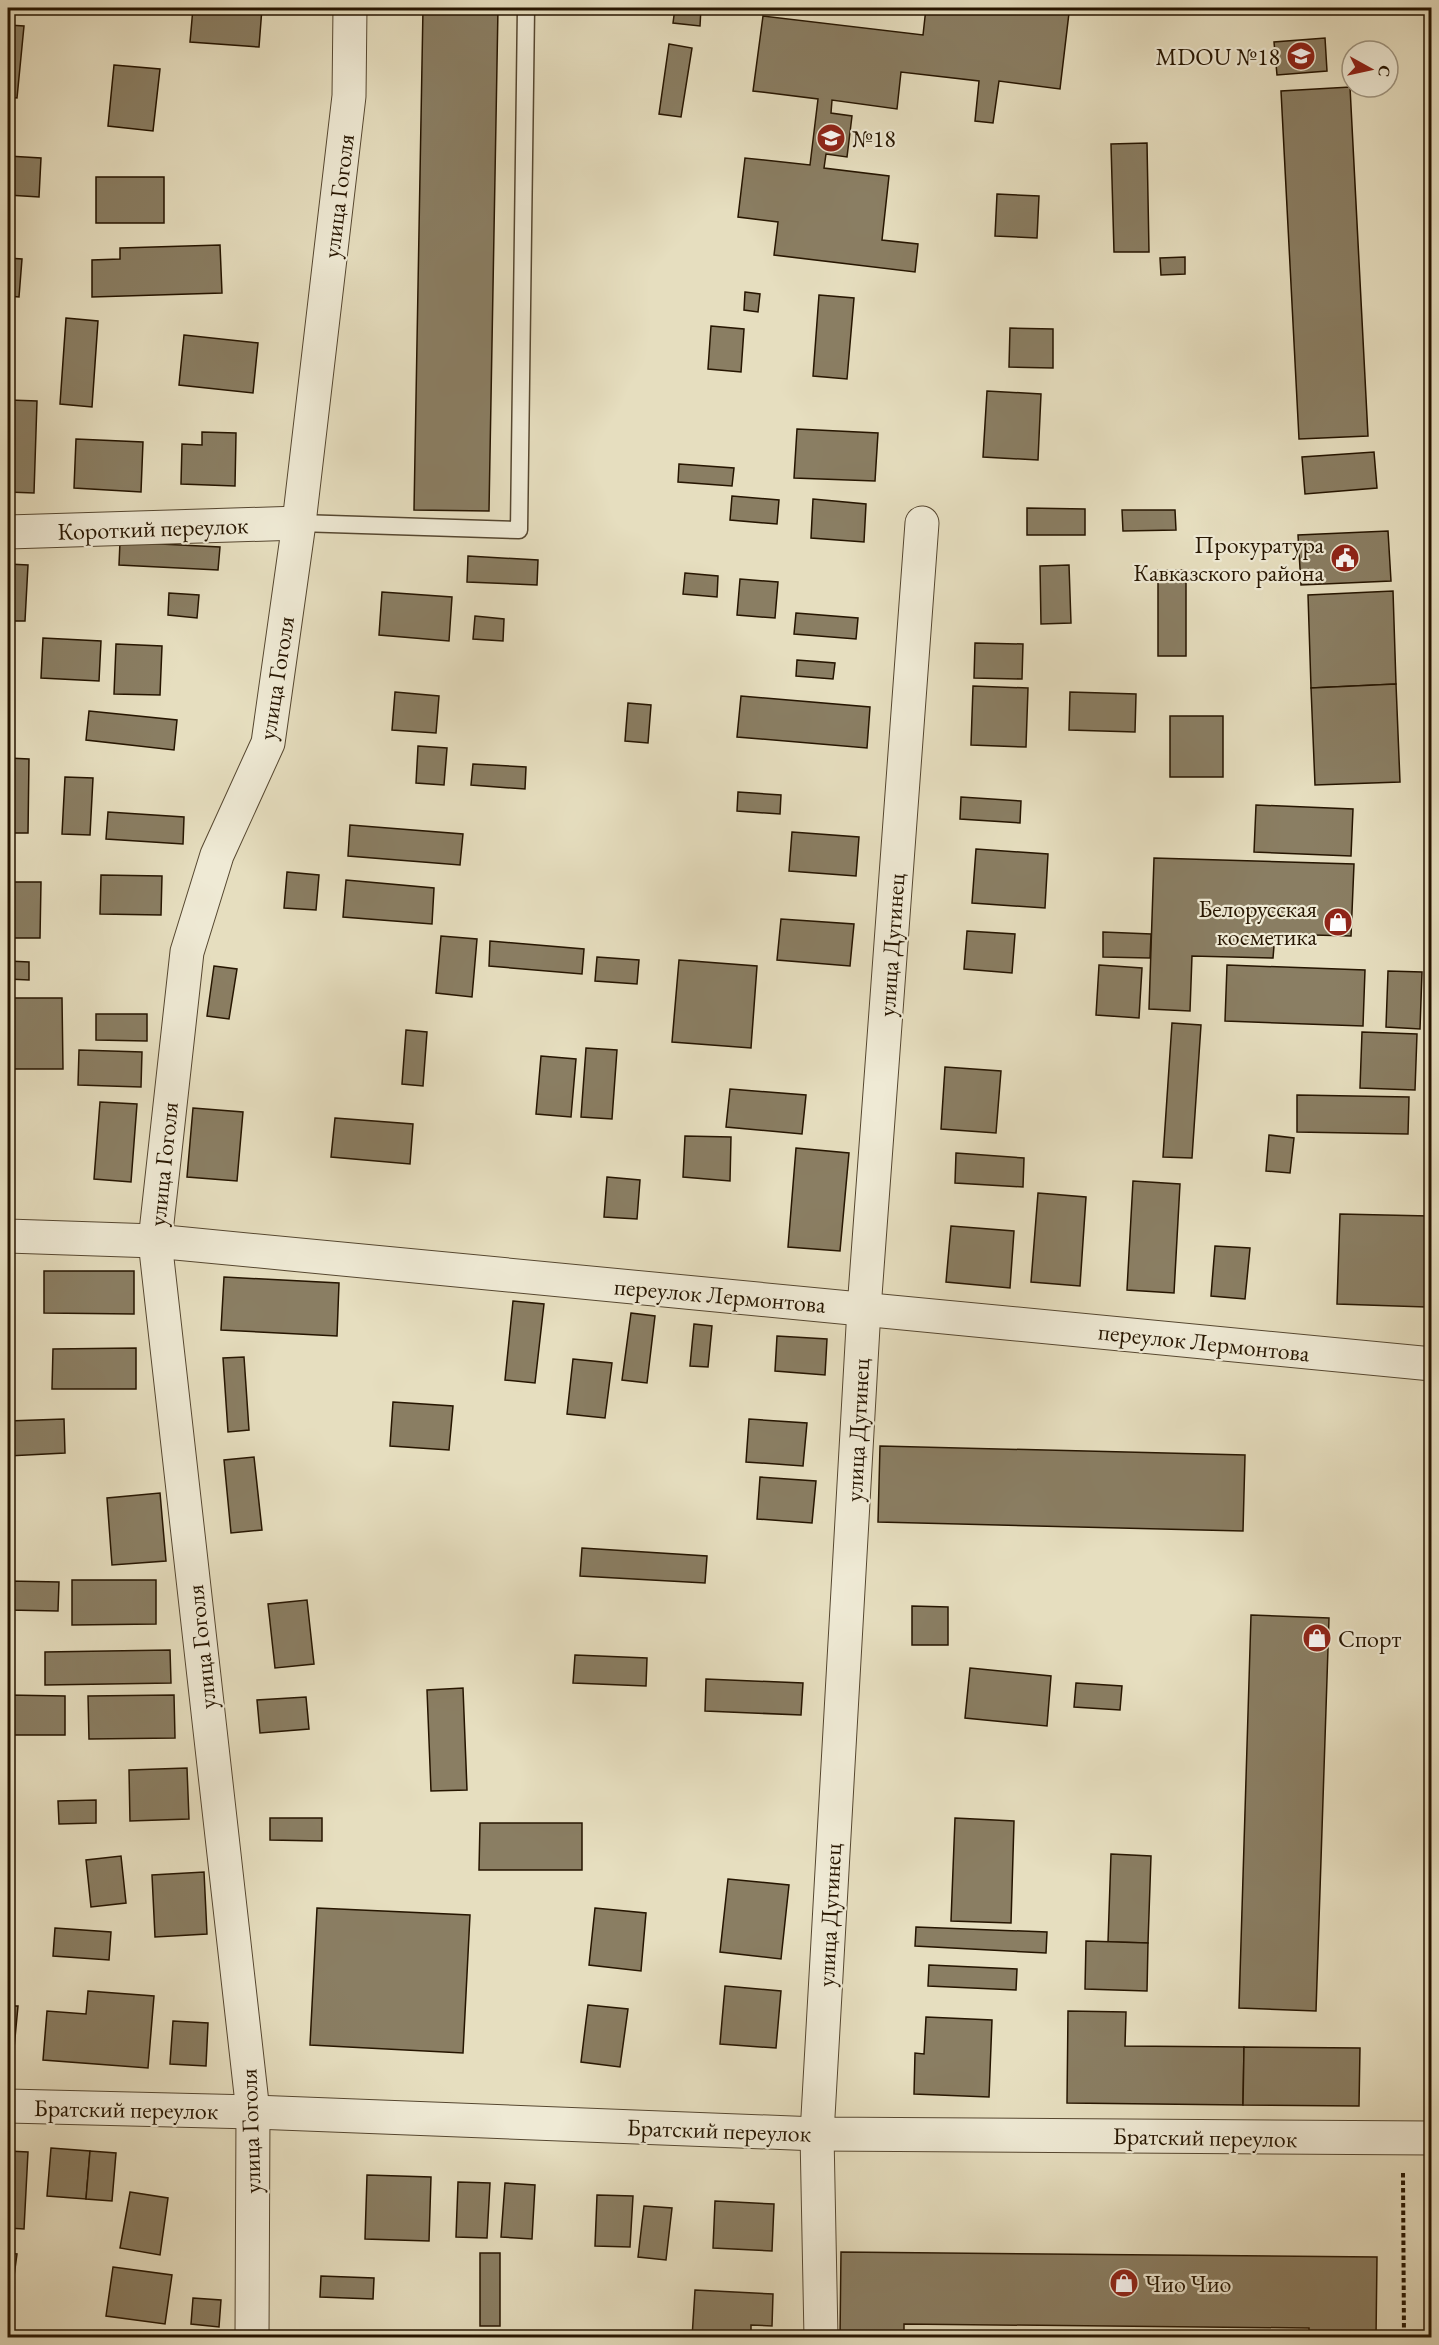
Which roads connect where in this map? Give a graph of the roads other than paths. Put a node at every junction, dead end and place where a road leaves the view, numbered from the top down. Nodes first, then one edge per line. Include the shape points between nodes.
1 (350, 8) edge
2 (526, 8) edge
3 (299, 523) junction
4 (922, 523) dead end
5 (8, 532) edge
6 (8, 1236) edge
7 (154, 1241) junction
8 (864, 1309) junction
9 (1431, 1364) edge
10 (8, 2106) edge
11 (253, 2112) junction
12 (817, 2134) junction
13 (1417, 2138) edge
14 (252, 2337) edge
15 (821, 2337) edge

1 - 3 street, улица Гоголя via 349,96
2 - 3 lane via 519,530
3 - 5 street, Короткий переулок
3 - 7 street, улица Гоголя via 268,743 217,855 186,952
4 - 8 street, улица Дугинец
6 - 7 street, переулок Лермонтова
7 - 8 street, переулок Лермонтова
7 - 11 street, улица Гоголя
8 - 9 street, переулок Лермонтова
8 - 12 street, улица Дугинец
10 - 11 street, Братский переулок
11 - 12 street, Братский переулок
11 - 14 street, улица Гоголя
12 - 13 street, Братский переулок
12 - 15 street, улица Дугинец

